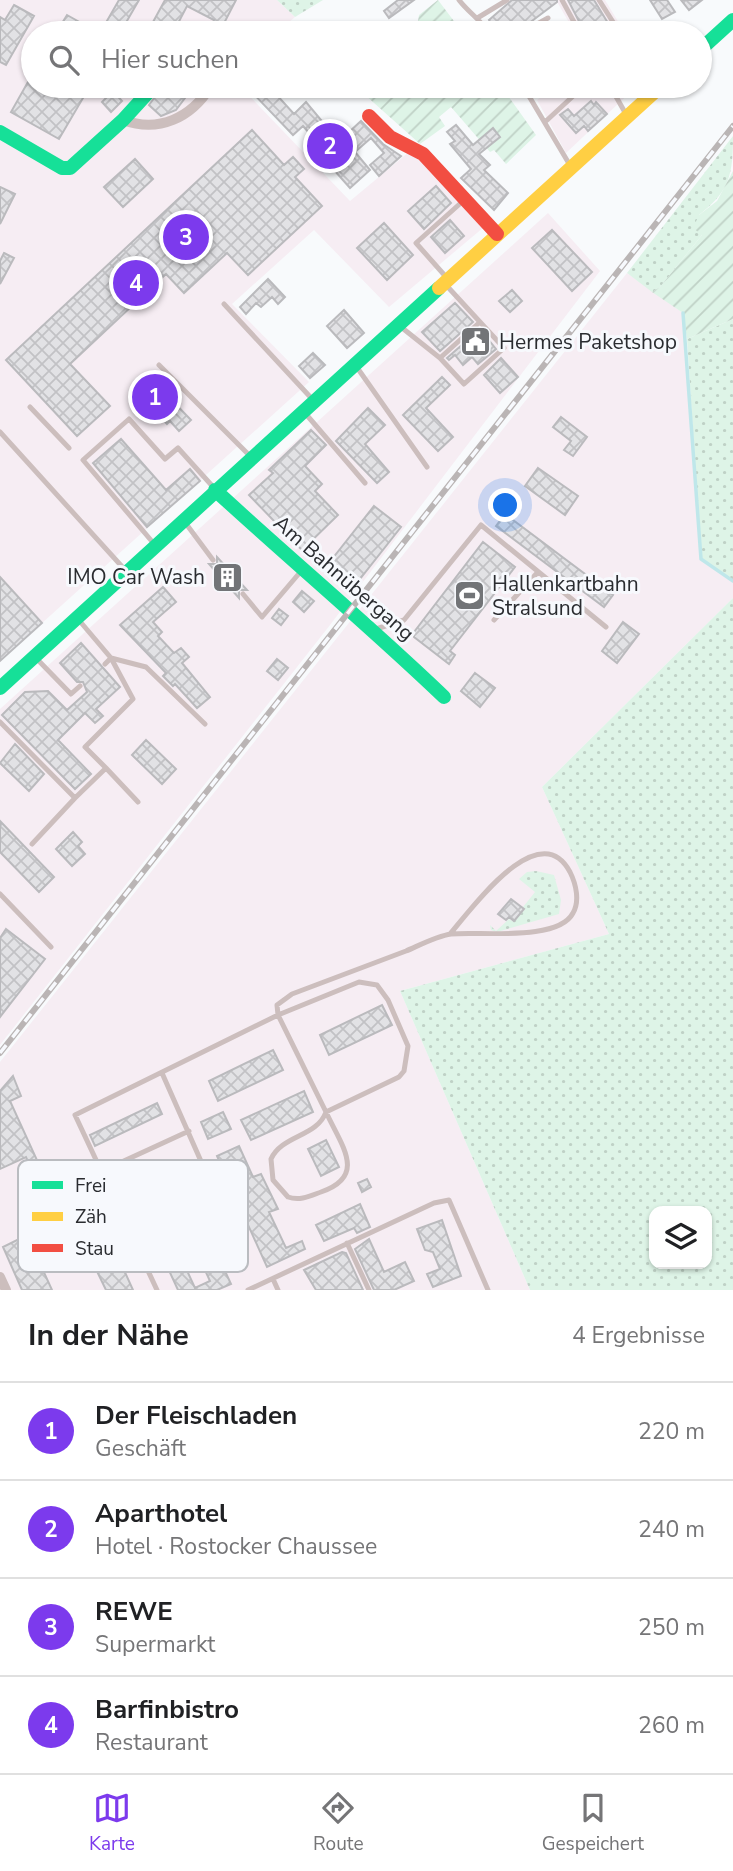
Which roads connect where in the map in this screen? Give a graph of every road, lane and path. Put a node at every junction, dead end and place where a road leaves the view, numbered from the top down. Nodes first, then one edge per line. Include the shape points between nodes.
1 (459, 0) edge
2 (507, 0) edge
3 (562, 0) edge
4 (599, 0) edge
5 (479, 17) junction
6 (548, 18) dead end
7 (733, 20) edge
8 (482, 21) edge
9 (543, 21) edge
10 (573, 21) edge
11 (612, 21) edge
12 (712, 39) edge
13 (143, 98) edge
14 (200, 98) edge
15 (530, 98) edge
16 (571, 98) edge
17 (617, 98) edge
18 (646, 98) edge
19 (369, 116) dead end
20 (627, 116) junction
21 (123, 120) junction
22 (545, 122) junction
23 (0, 131) edge
24 (571, 167) junction
25 (466, 199) junction
26 (497, 234) junction
27 (446, 281) junction
28 (224, 304) dead end
29 (480, 322) junction
30 (398, 324) junction
31 (440, 358) junction
32 (354, 364) junction
33 (159, 365) dead end
34 (308, 405) junction
35 (30, 407) dead end
36 (1, 433) edge
37 (69, 448) dead end
38 (251, 457) junction
39 (427, 467) dead end
40 (365, 483) dead end
41 (215, 490) junction
42 (183, 519) junction
43 (155, 544) junction
44 (213, 560) dead end
45 (302, 570) junction
46 (125, 571) junction
47 (538, 572) junction
48 (243, 594) dead end
49 (76, 616) junction
50 (494, 620) dead end
51 (606, 627) dead end
52 (374, 630) junction
53 (35, 657) junction
54 (111, 658) junction
55 (105, 664) dead end
56 (80, 686) dead end
57 (0, 688) edge
58 (444, 697) dead end
59 (0, 722) edge
60 (205, 723) dead end
61 (106, 768) junction
62 (75, 799) junction
63 (138, 802) dead end
64 (32, 844) dead end
65 (0, 894) edge
66 (450, 934) junction
67 (51, 947) dead end
68 (278, 1015) junction
69 (162, 1073) junction
70 (326, 1112) junction
71 (189, 1131) junction
72 (97, 1160) edge
73 (126, 1160) edge
74 (201, 1160) edge
75 (347, 1243) junction
76 (150, 1272) edge
77 (0, 1277) edge
78 (273, 1279) junction
79 (6, 1290) edge
80 (158, 1290) edge
81 (248, 1290) edge
82 (278, 1290) edge
83 (369, 1290) edge
84 (488, 1290) edge

1 - 5 lane
2 - 5 lane
3 - 10 lane
4 - 11 lane
5 - 8 lane
6 - 9 lane
7 - 12 main road
13 - 21 main road
14 - 21 street via 169,124
15 - 22 lane
16 - 22 lane
17 - 20 lane
18 - 20 main road
19 - 25 main road via 390,136 423,154
20 - 24 main road
21 - 23 main road via 70,168 62,169
22 - 24 lane
24 - 26 main road
25 - 26 main road
25 - 27 lane via 416,243
26 - 27 main road
27 - 29 lane
27 - 30 main road
28 - 34 lane
29 - 31 lane
29 - 31 lane via 504,348 464,384
30 - 31 lane
30 - 32 main road
32 - 34 main road
32 - 39 lane
33 - 38 lane
34 - 38 main road
34 - 40 lane
35 - 37 lane
36 - 46 lane
38 - 41 main road
41 - 42 main road
41 - 43 lane via 178,448 165,459 129,419 83,460
41 - 45 main road, Am Bahnübergang
42 - 43 main road
42 - 44 lane
43 - 46 main road
45 - 48 lane via 262,617
45 - 52 main road, Am Bahnübergang
46 - 49 main road
47 - 50 lane
47 - 51 lane
47 - 52 lane via 481,525 404,620
49 - 53 main road
49 - 54 lane
52 - 58 main road, Am Bahnübergang
53 - 56 lane via 71,694
53 - 57 main road
54 - 55 lane
54 - 60 lane via 146,667
54 - 61 lane via 133,699 85,747
59 - 62 lane
61 - 62 lane
61 - 63 lane
62 - 64 lane
65 - 67 lane
66 - 66 lane via 516,933 563,924 574,913 576,903 570,872 561,861 547,856 520,861
66 - 68 lane via 292,994 277,1004
68 - 69 lane
68 - 70 lane
68 - 70 lane via 364,982 377,985 388,1000 408,1046 404,1071
69 - 71 lane
69 - 72 lane via 75,1115
70 - 70 lane via 318,1125 280,1147 271,1159 273,1180 288,1197 301,1199 334,1188 346,1178 349,1164
71 - 73 lane
71 - 74 lane
75 - 78 lane
75 - 83 lane
75 - 84 lane via 449,1200
76 - 80 lane
77 - 79 street
78 - 81 lane
78 - 82 lane

